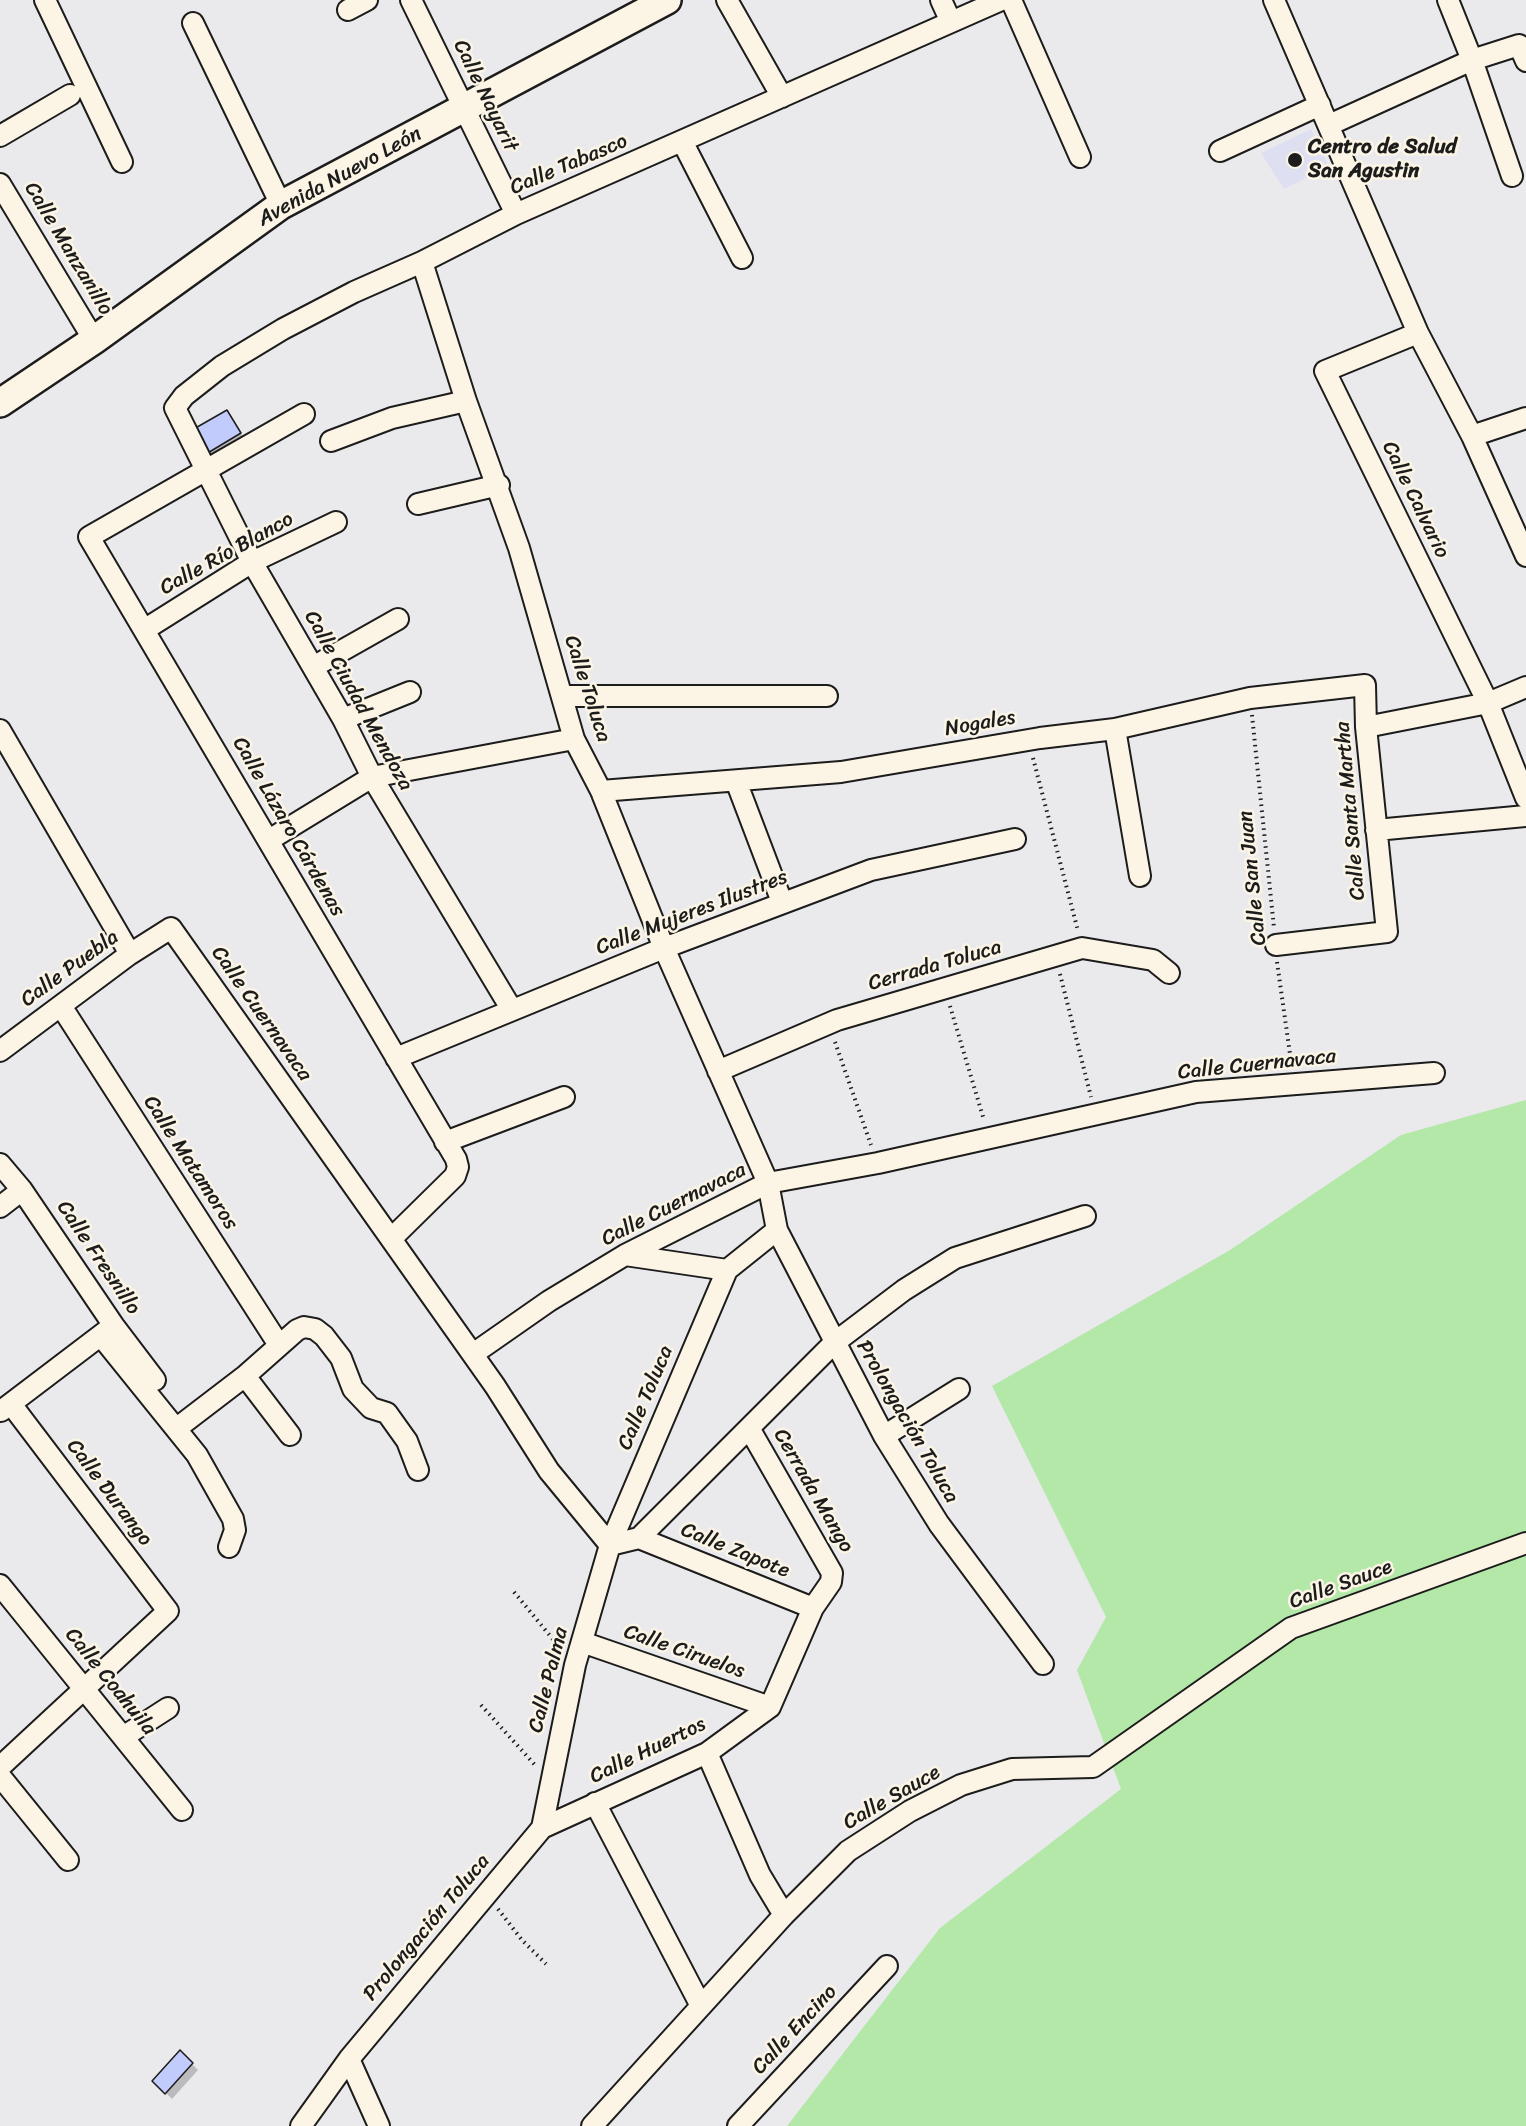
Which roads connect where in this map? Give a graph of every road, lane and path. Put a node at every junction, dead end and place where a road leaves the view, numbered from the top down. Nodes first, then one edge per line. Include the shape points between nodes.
1 (45, 0) edge
2 (367, 0) edge
3 (411, 0) edge
4 (667, 0) edge
5 (727, 0) edge
6 (941, 0) edge
7 (1001, 0) edge
8 (1011, 0) edge
9 (1274, 0) edge
10 (1448, 0) edge
11 (348, 10) dead end
12 (193, 22) dead end
13 (951, 22) junction
14 (1472, 60) junction
15 (1526, 61) edge
16 (70, 95) dead end
17 (782, 97) junction
18 (1320, 105) junction
19 (466, 108) junction
20 (1329, 125) junction
21 (0, 136) edge
22 (682, 141) junction
23 (1220, 151) dead end
24 (1080, 157) dead end
25 (122, 162) dead end
26 (1512, 176) dead end
27 (0, 184) edge
28 (281, 205) junction
29 (516, 214) junction
30 (742, 258) dead end
31 (422, 262) junction
32 (1418, 333) junction
33 (94, 340) junction
34 (466, 401) junction
35 (0, 403) edge
36 (175, 408) joint
37 (304, 414) dead end
38 (1526, 418) edge
39 (1472, 436) junction
40 (331, 441) dead end
41 (205, 468) junction
42 (499, 485) junction
43 (418, 504) dead end
44 (336, 522) dead end
45 (1526, 556) edge
46 (252, 562) junction
47 (398, 619) dead end
48 (144, 630) junction
49 (313, 667) junction
50 (1365, 685) joint
51 (1526, 687) edge
52 (410, 692) dead end
53 (563, 696) junction
54 (827, 696) dead end
55 (1250, 698) junction
56 (1488, 703) junction
57 (343, 719) junction
58 (1366, 727) junction
59 (1115, 729) junction
60 (0, 730) edge
61 (574, 739) junction
62 (1029, 740) junction
63 (372, 777) junction
64 (736, 781) junction
65 (601, 791) junction
66 (1526, 798) edge
67 (1526, 816) edge
68 (1376, 830) junction
69 (1015, 839) dead end
70 (269, 840) junction
71 (1140, 876) dead end
72 (782, 902) junction
73 (171, 928) joint
74 (1276, 945) junction
75 (664, 948) junction
76 (1082, 948) junction
77 (130, 954) junction
78 (1055, 956) junction
79 (1169, 973) dead end
80 (945, 988) junction
81 (61, 1006) junction
82 (513, 1010) junction
83 (829, 1024) junction
84 (0, 1051) edge
85 (1290, 1054) dead end
86 (396, 1058) junction
87 (718, 1071) junction
88 (1434, 1073) dead end
89 (564, 1097) dead end
90 (1096, 1115) junction
91 (990, 1138) junction
92 (445, 1142) junction
93 (878, 1163) junction
94 (0, 1164) edge
95 (768, 1183) junction
96 (22, 1190) junction
97 (0, 1207) edge
98 (1085, 1216) dead end
99 (777, 1230) junction
100 (391, 1239) junction
101 (625, 1255) junction
102 (727, 1270) junction
103 (107, 1331) junction
104 (834, 1343) junction
105 (279, 1345) junction
106 (472, 1354) junction
107 (245, 1376) junction
108 (154, 1380) dead end
109 (959, 1389) dead end
110 (5, 1408) edge
111 (177, 1428) junction
112 (749, 1428) junction
113 (290, 1435) dead end
114 (884, 1436) junction
115 (418, 1470) dead end
116 (639, 1538) junction
117 (1526, 1543) edge
118 (610, 1545) junction
119 (229, 1548) dead end
120 (0, 1585) edge
121 (514, 1592) dead end
122 (813, 1608) junction
123 (582, 1642) junction
124 (1043, 1664) dead end
125 (575, 1665) junction
126 (85, 1690) junction
127 (481, 1705) dead end
128 (770, 1707) junction
129 (168, 1708) dead end
130 (123, 1737) junction
131 (706, 1753) junction
132 (0, 1767) edge
133 (0, 1776) edge
134 (549, 1782) junction
135 (596, 1803) junction
136 (182, 1810) dead end
137 (542, 1827) junction
138 (68, 1860) dead end
139 (487, 1894) junction
140 (784, 1915) junction
141 (546, 1964) dead end
142 (887, 1966) dead end
143 (701, 2006) junction
144 (349, 2059) junction
145 (307, 2124) edge
146 (379, 2126) edge
147 (592, 2126) edge
148 (738, 2126) edge

1 - 25 street
2 - 11 street
3 - 19 street, Calle Nayarit
4 - 19 main road, Avenida Nuevo León
5 - 17 street
6 - 13 street
7 - 13 street, Calle Tabasco
8 - 24 street
9 - 18 street
10 - 14 street
12 - 28 street
13 - 17 street, Calle Tabasco
14 - 15 street via 1519,45
14 - 20 street
14 - 26 street
16 - 21 street
17 - 22 street, Calle Tabasco
18 - 20 street
18 - 23 street
19 - 28 main road, Avenida Nuevo León
19 - 29 street, Calle Nayarit
20 - 32 street
22 - 29 street, Calle Tabasco
22 - 30 street
27 - 33 street, Calle Manzanillo
28 - 33 main road, Avenida Nuevo León
29 - 31 street, Calle Tabasco
31 - 34 street, Calle Toluca
31 - 36 street, Calle Tabasco via 283,329 222,366
32 - 39 street
32 - 56 street, Calle Calvario via 1325,371
33 - 35 main road, Avenida Nuevo León
34 - 40 street via 392,418
34 - 42 street, Calle Toluca
36 - 41 street, Calle Ciudad Mendoza
37 - 41 street
38 - 39 street
39 - 45 street
41 - 46 street, Calle Ciudad Mendoza
41 - 48 street, Calle Lázaro Cárdenas via 89,537
42 - 43 street
42 - 53 street, Calle Toluca
44 - 46 street, Calle Río Blanco
46 - 48 street, Calle Río Blanco
46 - 49 street, Calle Ciudad Mendoza
47 - 49 street
48 - 70 street, Calle Lázaro Cárdenas
49 - 57 street, Calle Ciudad Mendoza
50 - 55 street, Nogales
50 - 58 street, Calle Santa Martha
51 - 56 street
52 - 57 street
53 - 54 street
53 - 61 street, Calle Toluca
55 - 59 street, Nogales
55 - 74 path, Calle San Juan
56 - 58 street
56 - 66 street
57 - 63 street, Calle Ciudad Mendoza
58 - 68 street, Calle Santa Martha
59 - 62 street, Nogales
59 - 71 street
60 - 77 street
61 - 63 street
61 - 65 street, Calle Toluca
62 - 64 street, Nogales via 841,772
62 - 76 path
63 - 70 street
63 - 82 street, Calle Ciudad Mendoza
64 - 65 street, Nogales
64 - 72 street
65 - 75 street, Calle Toluca
67 - 68 street
68 - 74 street, Calle Santa Martha via 1387,932
69 - 72 street, Calle Mujeres Ilustres via 872,870
70 - 86 street, Calle Lázaro Cárdenas
72 - 75 street, Calle Mujeres Ilustres
73 - 77 street, Calle Puebla
73 - 100 street, Calle Cuernavaca
74 - 85 path, Calle San Juan
75 - 82 street, Calle Mujeres Ilustres
75 - 87 street, Calle Toluca
76 - 78 street, Cerrada Toluca
76 - 79 street, Cerrada Toluca via 1153,960
77 - 81 street, Calle Puebla
78 - 80 street, Cerrada Toluca
78 - 90 path
80 - 83 street, Cerrada Toluca
80 - 91 path
81 - 84 street, Calle Puebla
81 - 105 street, Calle Matamoros
82 - 86 street, Calle Mujeres Ilustres
83 - 87 street, Cerrada Toluca
83 - 93 path
86 - 92 street, Calle Lázaro Cárdenas
87 - 95 street, Calle Toluca
88 - 90 street, Calle Cuernavaca via 1196,1092
89 - 92 street
90 - 91 street, Calle Cuernavaca
91 - 93 street, Calle Cuernavaca
92 - 100 street, Calle Lázaro Cárdenas via 458,1167 454,1176
93 - 95 street, Calle Cuernavaca
94 - 96 street, Calle Fresnillo
95 - 99 street, Prolongación Toluca
95 - 101 street, Calle Cuernavaca
96 - 97 street
96 - 103 street, Calle Fresnillo
98 - 104 street via 955,1258 904,1290
99 - 102 street
99 - 104 street, Prolongación Toluca
100 - 106 street, Calle Cuernavaca
101 - 102 street
101 - 106 street, Calle Cuernavaca
102 - 118 street, Calle Toluca
103 - 108 street, Calle Fresnillo
103 - 110 street
103 - 111 street
104 - 112 street
104 - 114 street, Prolongación Toluca
105 - 107 street
105 - 115 street via 304,1327 324,1336 341,1358 353,1389 371,1408 387,1413 407,1441
106 - 118 street via 549,1471
107 - 111 street
107 - 113 street
109 - 114 street
110 - 126 street, Calle Durango via 168,1611
111 - 119 street via 233,1519 235,1530
112 - 116 street
112 - 122 street, Cerrada Mango via 829,1565 831,1582
114 - 124 street, Prolongación Toluca via 939,1524
116 - 118 street
116 - 122 street, Calle Zapote
117 - 140 street, Calle Sauce via 1291,1628 1093,1767 1012,1769 961,1785 848,1851
118 - 123 street, Calle Palma
120 - 126 street, Calle Coahuila
121 - 125 path
122 - 128 street
123 - 125 street, Calle Palma
123 - 128 street, Calle Ciruelos
125 - 134 street, Calle Palma
126 - 130 street, Calle Coahuila
126 - 132 street
127 - 134 path
128 - 131 street, Calle Huertos
129 - 130 street
130 - 136 street, Calle Coahuila
131 - 135 street, Calle Huertos
131 - 140 street via 760,1875
133 - 138 street
134 - 137 street, Calle Palma
135 - 137 street, Calle Huertos
135 - 143 street
137 - 139 street, Prolongación Toluca
139 - 141 path
139 - 144 street, Prolongación Toluca
140 - 143 street, Calle Sauce
142 - 148 street, Calle Encino
143 - 147 street, Calle Sauce
144 - 145 street, Prolongación Toluca
144 - 146 street

